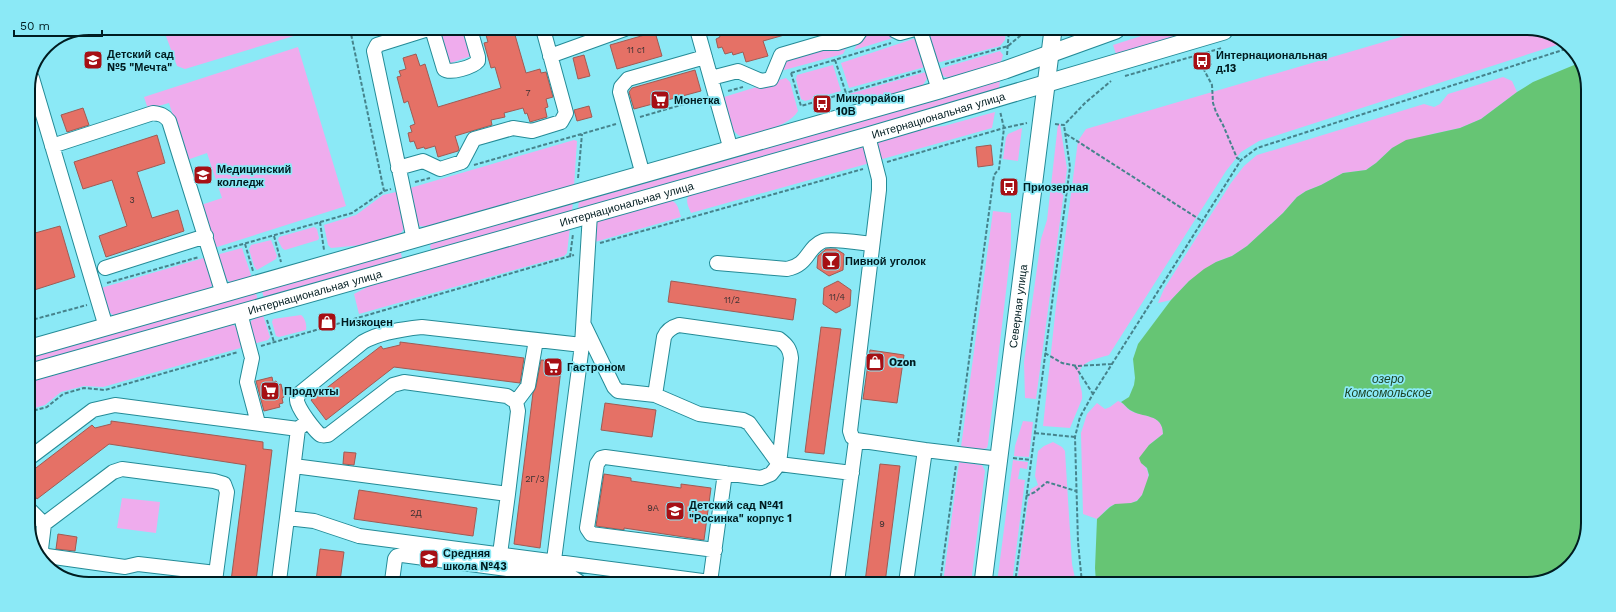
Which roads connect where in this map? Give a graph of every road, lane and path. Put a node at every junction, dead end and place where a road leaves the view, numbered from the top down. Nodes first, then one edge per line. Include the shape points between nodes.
1 (351, 35) edge
2 (402, 35) edge
3 (434, 35) edge
4 (472, 35) edge
5 (545, 35) edge
6 (608, 35) edge
7 (699, 35) edge
8 (857, 35) edge
9 (922, 35) edge
10 (1021, 35) edge
11 (1052, 35) edge
12 (1102, 35) edge
13 (1207, 35) edge
14 (893, 36) edge
15 (1564, 50) edge
16 (1208, 52) dead end
17 (1050, 53) junction
18 (550, 56) junction
19 (705, 57) junction
20 (834, 60) junction
21 (932, 68) junction
22 (711, 78) junction
23 (1114, 80) dead end
24 (761, 81) junction
25 (1046, 84) junction
26 (35, 88) edge
27 (939, 90) junction
28 (846, 93) junction
29 (716, 95) junction
30 (628, 121) junction
31 (1042, 122) junction
32 (1064, 125) junction
33 (1004, 128) junction
34 (1066, 134) junction
35 (868, 136) junction
36 (52, 146) junction
37 (731, 150) junction
38 (1241, 160) junction
39 (876, 165) junction
40 (468, 167) dead end
41 (398, 168) junction
42 (643, 175) junction
43 (431, 178) dead end
44 (402, 186) junction
45 (384, 191) junction
46 (590, 214) junction
47 (1202, 221) junction
48 (320, 222) junction
49 (206, 236) junction
50 (274, 236) junction
51 (414, 240) junction
52 (872, 244) junction
53 (588, 247) junction
54 (318, 252) dead end
55 (211, 253) junction
56 (420, 262) junction
57 (717, 263) dead end
58 (276, 264) dead end
59 (105, 268) dead end
60 (96, 292) junction
61 (223, 294) junction
62 (240, 313) junction
63 (35, 319) edge
64 (583, 324) junction
65 (106, 327) junction
66 (536, 340) junction
67 (582, 346) junction
68 (35, 348) edge
69 (249, 349) junction
70 (1045, 353) junction
71 (1112, 364) junction
72 (1074, 366) junction
73 (35, 371) edge
74 (1093, 394) junction
75 (655, 395) junction
76 (516, 402) junction
77 (35, 410) edge
78 (258, 423) junction
79 (303, 425) junction
80 (1035, 433) junction
81 (1075, 437) junction
82 (856, 440) junction
83 (925, 450) junction
84 (35, 454) edge
85 (957, 454) junction
86 (1000, 457) junction
87 (1031, 460) junction
88 (779, 464) junction
89 (294, 466) junction
90 (725, 473) junction
91 (852, 473) junction
92 (1076, 491) junction
93 (508, 494) junction
94 (1026, 496) junction
95 (35, 515) edge
96 (287, 518) junction
97 (44, 524) junction
98 (41, 548) edge
99 (715, 550) junction
100 (500, 554) junction
101 (46, 555) edge
102 (554, 560) junction
103 (216, 577) edge
104 (280, 577) edge
105 (393, 577) edge
106 (566, 577) edge
107 (675, 577) edge
108 (711, 577) edge
109 (838, 577) edge
110 (907, 577) edge
111 (941, 577) edge
112 (984, 577) edge
113 (1016, 577) edge
114 (1081, 577) edge

1 - 45 path
2 - 41 street via 377,45 374,50
3 - 4 street via 444,69 451,72 478,61
5 - 18 street
6 - 18 street
7 - 19 street
8 - 24 street via 837,43 822,43 781,55 771,79
9 - 21 street
10 - 21 path via 1008,46
11 - 17 main road, Северная улица
12 - 17 main road, Интернациональная улица
13 - 25 main road, Интернациональная улица
14 - 20 path
15 - 38 path via 1256,148
16 - 38 path via 1211,64 1202,66 1212,85 1213,103 1237,158
17 - 25 main road, Северная улица
17 - 27 main road, Интернациональная улица
18 - 41 street via 566,113 561,122 532,132 513,128 474,139 462,162 440,169 423,161
19 - 22 street
19 - 30 street via 628,79 623,83 620,92
20 - 28 path
20 - 28 path via 791,73 801,106
21 - 27 street
21 - 28 path
22 - 24 street via 738,71
22 - 29 street
23 - 32 path via 1109,81 1084,103
24 - 29 path
25 - 31 main road, Северная улица
25 - 35 main road, Интернациональная улица
26 - 36 street
27 - 37 main road, Интернациональная улица
29 - 30 path
29 - 37 street
30 - 40 path
30 - 42 street
31 - 32 path
31 - 33 path via 1021,123
31 - 86 main road, Северная улица
32 - 34 path
33 - 39 path
33 - 85 path via 999,169 994,175
34 - 47 path
34 - 70 path via 1070,167
35 - 39 street
35 - 46 main road, Интернациональная улица
36 - 49 street via 153,113 161,114 169,121
36 - 60 street
37 - 42 main road, Интернациональная улица
38 - 47 path
39 - 52 street via 880,183
39 - 53 path
41 - 44 street
42 - 51 main road, Интернациональная улица
43 - 44 path
44 - 45 path
44 - 51 street
45 - 48 path via 352,213
46 - 53 street
46 - 56 main road, Интернациональная улица
47 - 71 path
48 - 50 path
48 - 54 path via 325,249
49 - 55 street
49 - 59 street
50 - 55 path
50 - 58 path via 281,262
51 - 56 main road
51 - 61 main road, Интернациональная улица
52 - 57 street via 823,241 814,246 796,268
52 - 82 street via 850,431
53 - 64 street
53 - 69 path via 581,249 579,254
55 - 60 path via 100,286
55 - 61 street
56 - 62 main road, Интернациональная улица
60 - 63 path via 86,306
60 - 65 street
61 - 65 main road, Интернациональная улица
62 - 69 street
62 - 73 main road, Интернациональная улица
64 - 67 street
64 - 75 street via 618,391
65 - 68 main road, Интернациональная улица
66 - 67 street
66 - 76 street via 528,386
66 - 79 street via 422,327 373,337 363,342 299,394 296,400
67 - 102 street
69 - 77 path via 105,390 84,388 63,394 47,407
69 - 78 street via 252,358 247,382
70 - 72 path via 1062,363
70 - 80 path
71 - 72 path
71 - 74 path
72 - 74 path
74 - 81 path via 1080,417
75 - 88 street via 699,414 749,423
75 - 88 street via 664,337 673,327 680,325 780,340 790,349 791,358
76 - 79 street via 507,396 404,382 393,385 328,435 322,435
76 - 93 street via 518,411
78 - 79 street
78 - 84 street via 115,405 93,410
79 - 89 street
80 - 81 path
80 - 87 path
81 - 92 path
82 - 83 street
82 - 91 street
83 - 85 street
83 - 110 street
85 - 86 street
85 - 111 path
86 - 87 path
86 - 112 main road, Северная улица
87 - 94 path
88 - 90 street via 771,474 761,478
88 - 91 street
89 - 93 street
89 - 96 street
90 - 99 street
90 - 99 street via 601,458 597,464 587,528 588,532 594,535
91 - 109 street
92 - 94 path via 1047,482
92 - 114 path
93 - 100 street
94 - 113 path
95 - 97 street
96 - 100 street via 314,521 359,536
96 - 104 street
97 - 98 street
97 - 103 street via 118,470 214,480 224,484 227,492
99 - 108 street
100 - 102 street
101 - 103 street via 125,567 138,564
102 - 107 street
105 - 106 street via 395,559 402,555

